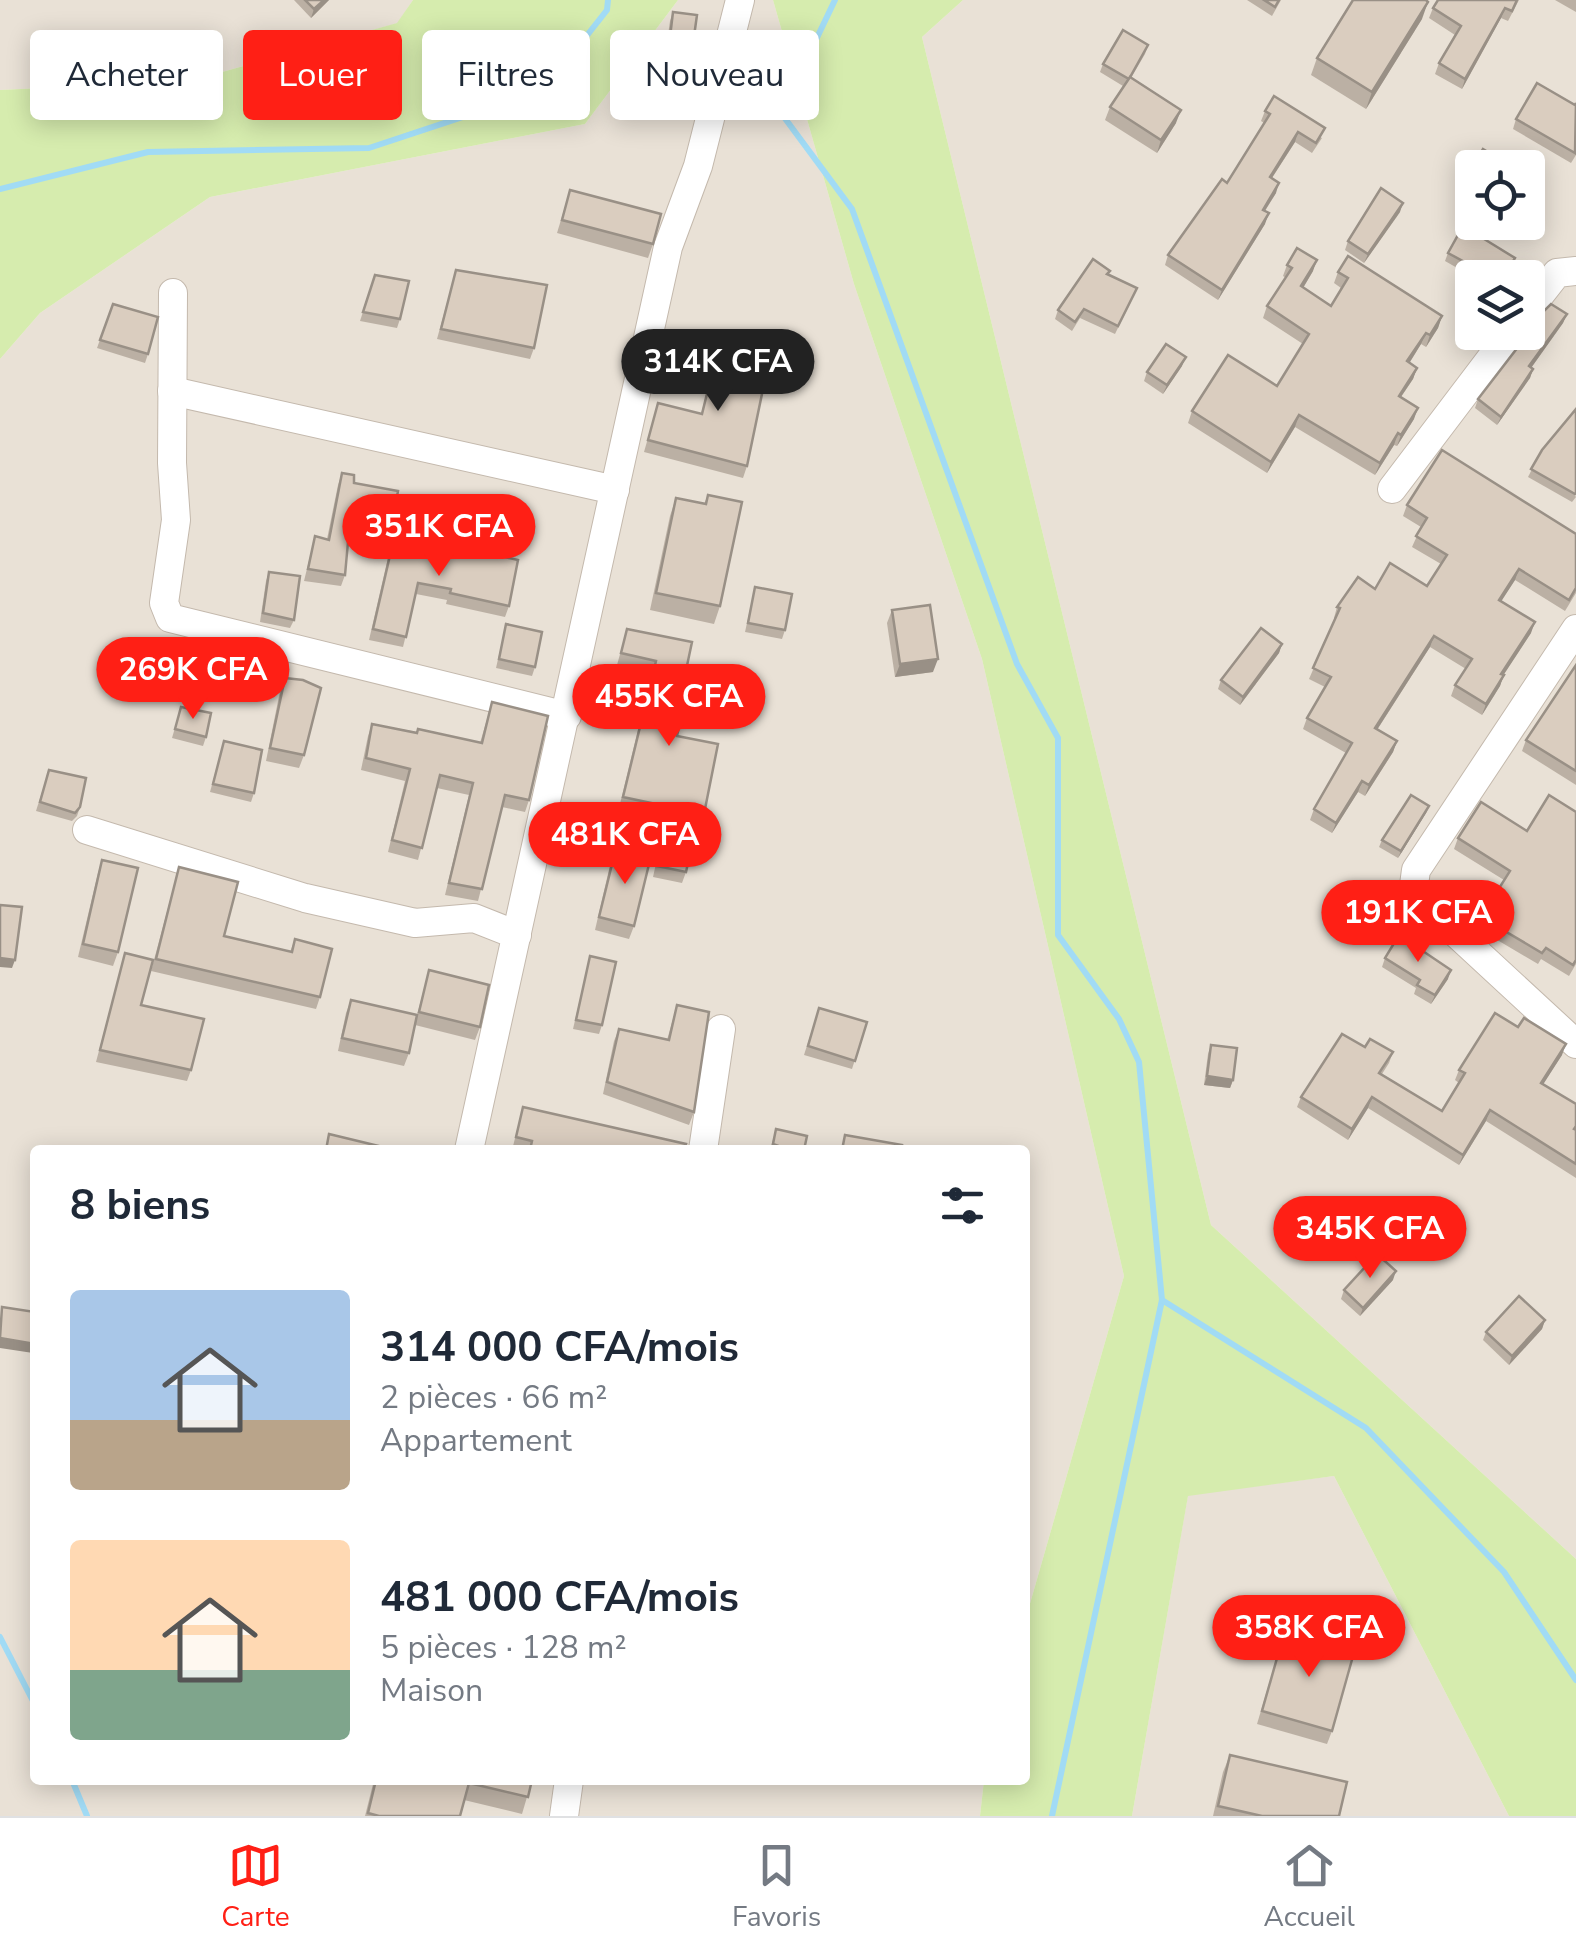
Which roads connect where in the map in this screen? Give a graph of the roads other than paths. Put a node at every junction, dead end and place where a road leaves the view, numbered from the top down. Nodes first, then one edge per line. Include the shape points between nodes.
1 (740, 0) edge
2 (1576, 271) edge
3 (1545, 288) edge
4 (173, 292) dead end
5 (1497, 350) edge
6 (172, 392) junction
7 (614, 490) junction
8 (1392, 490) dead end
9 (1576, 629) edge
10 (566, 716) junction
11 (87, 830) dead end
12 (518, 935) junction
13 (721, 1028) dead end
14 (1575, 1040) edge
15 (470, 1145) edge
16 (704, 1145) edge
17 (568, 1785) edge
18 (564, 1816) edge

1 - 7 street via 698,166 668,248
2 - 3 street via 1557,273
4 - 6 street
5 - 8 street
6 - 7 street
6 - 10 street via 176,520 164,602 170,618
7 - 10 street
9 - 14 street via 1416,870 1414,885 1418,899
10 - 12 street
11 - 12 street via 305,898 415,923 474,918
12 - 15 street
13 - 16 street
17 - 18 street

